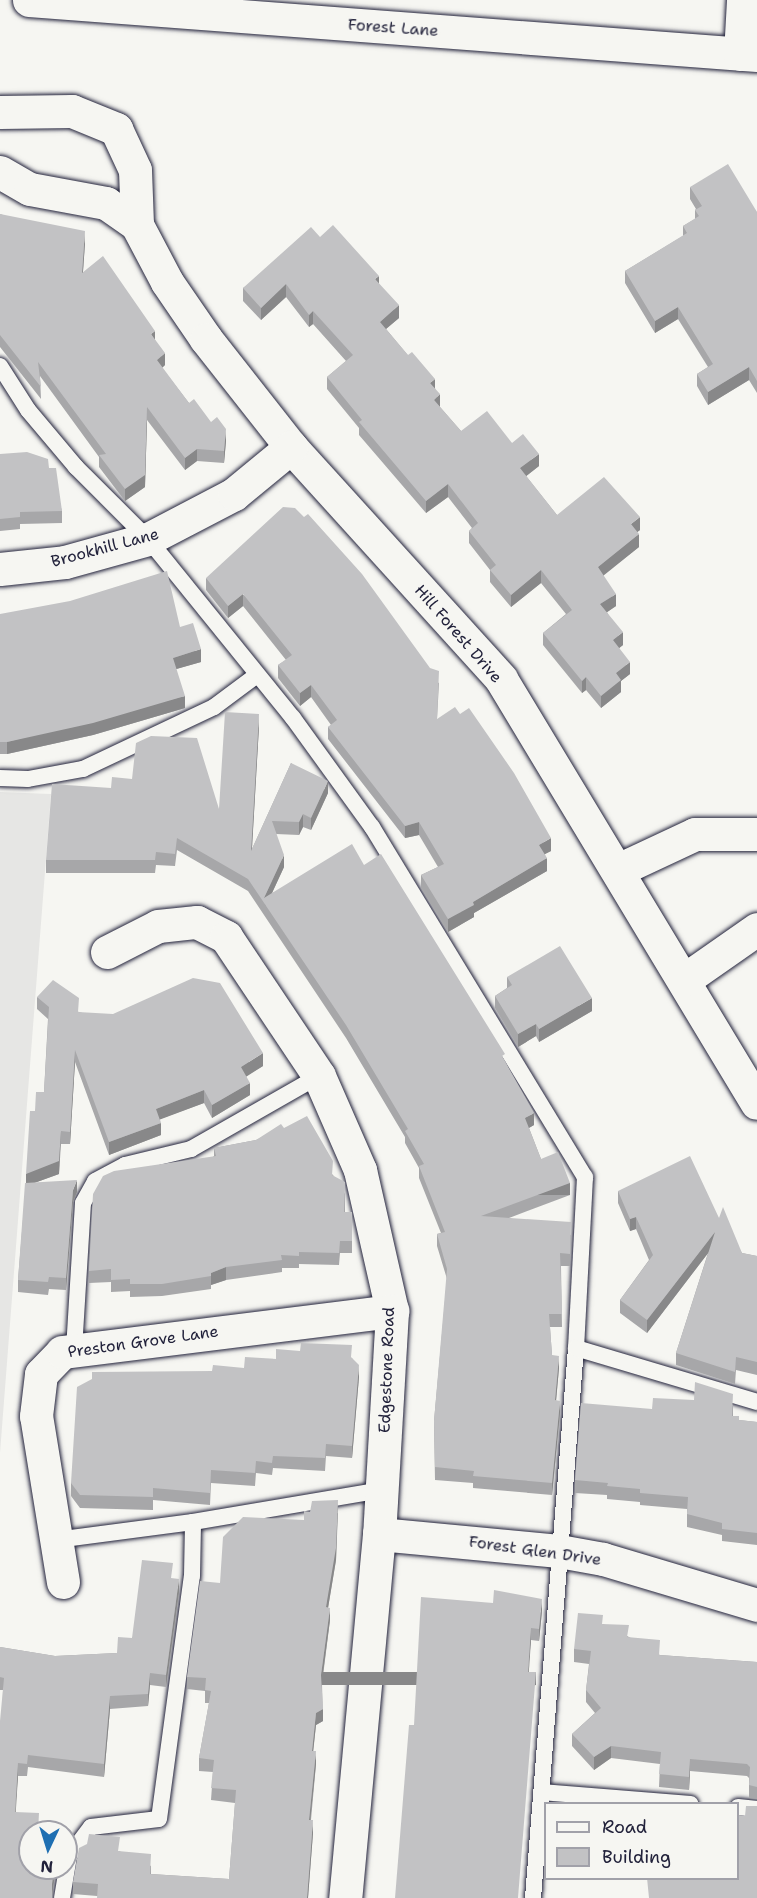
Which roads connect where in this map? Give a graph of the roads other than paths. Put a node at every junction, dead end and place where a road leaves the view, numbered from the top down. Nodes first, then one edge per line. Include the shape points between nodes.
1 (29, 0) edge
2 (743, 0) edge
3 (749, 54) edge
4 (0, 112) edge
5 (0, 172) edge
6 (137, 225) junction
7 (0, 366) edge
8 (291, 447) junction
9 (148, 539) junction
10 (0, 569) edge
11 (257, 675) junction
12 (0, 778) edge
13 (757, 834) edge
14 (618, 870) junction
15 (757, 929) edge
16 (107, 952) dead end
17 (684, 980) junction
18 (319, 1076) junction
19 (757, 1103) edge
20 (392, 1311) junction
21 (576, 1348) junction
22 (74, 1350) junction
23 (757, 1402) edge
24 (382, 1490) junction
25 (193, 1522) junction
26 (379, 1534) junction
27 (56, 1540) junction
28 (559, 1551) junction
29 (63, 1582) dead end
30 (757, 1605) edge
31 (541, 1792) junction
32 (677, 1802) edge
33 (739, 1807) edge
34 (757, 1809) edge
35 (62, 1898) edge
36 (345, 1898) edge
37 (533, 1898) edge

1 - 3 street, Forest Lane
2 - 3 street
4 - 6 street, Hill Forest Drive via 72,111 116,129 135,170
5 - 6 street, Hill Forest Drive via 30,189 106,203
6 - 8 street, Hill Forest Drive via 167,282 206,339
7 - 9 lane via 28,410 76,467
8 - 9 street, Brookhill Lane via 234,494
8 - 14 street, Hill Forest Drive via 501,679
9 - 10 street, Brookhill Lane via 65,562
9 - 11 lane
11 - 12 lane via 214,707 83,769 28,779
11 - 21 lane via 372,827 581,1165 587,1189
13 - 14 street via 695,834
14 - 17 street, Hill Forest Drive
15 - 17 street
16 - 18 street, Edgestone Road via 158,926 197,922 226,937
17 - 19 street, Hill Forest Drive
18 - 20 street, Edgestone Road via 360,1170
18 - 22 lane via 191,1149 125,1165 95,1180 83,1203
20 - 22 street, Preston Grove Lane
20 - 24 street, Edgestone Road
21 - 23 lane
21 - 28 lane
22 - 27 street, Preston Grove Lane via 62,1352 41,1374 36,1416
24 - 25 lane
24 - 26 street, Edgestone Road
25 - 27 lane
25 - 35 lane via 192,1576 159,1819 91,1827 69,1856
26 - 28 street, Forest Glen Drive
26 - 36 street, Edgestone Road
27 - 29 street, Preston Grove Lane
28 - 30 street, Forest Glen Drive via 603,1559
28 - 31 lane
31 - 32 lane
31 - 37 lane
33 - 34 lane

